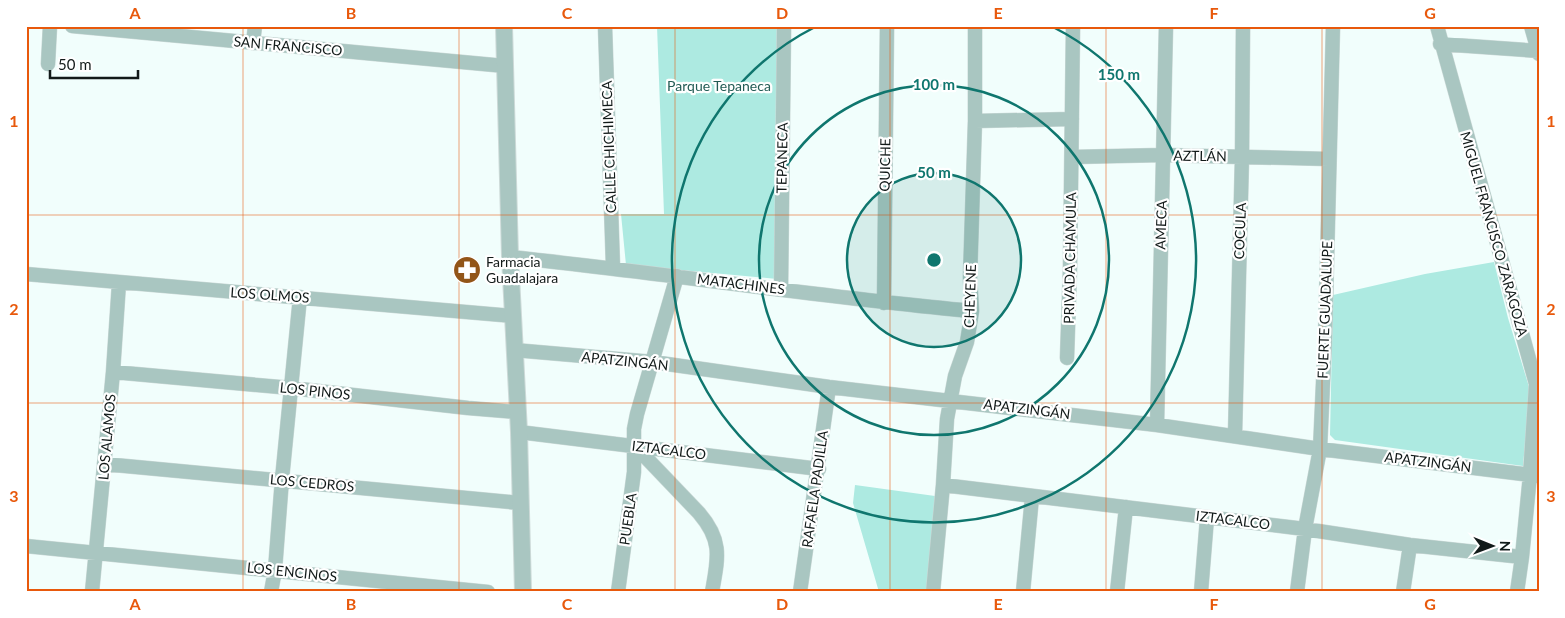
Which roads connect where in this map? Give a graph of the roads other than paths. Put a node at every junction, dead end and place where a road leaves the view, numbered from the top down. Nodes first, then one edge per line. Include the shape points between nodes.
1 (50, 26) edge
2 (72, 26) edge
3 (255, 26) edge
4 (504, 26) edge
5 (605, 26) edge
6 (784, 26) edge
7 (887, 26) edge
8 (975, 26) edge
9 (1073, 26) edge
10 (1166, 26) edge
11 (1243, 26) edge
12 (1332, 26) edge
13 (1437, 26) edge
14 (1531, 26) edge
15 (254, 43) junction
16 (1440, 44) junction
17 (1538, 52) edge
18 (48, 64) dead end
19 (505, 66) junction
20 (1072, 119) junction
21 (976, 121) junction
22 (1163, 155) junction
23 (1072, 157) junction
24 (1242, 157) junction
25 (1329, 159) junction
26 (510, 257) junction
27 (613, 267) junction
28 (26, 274) edge
29 (677, 276) junction
30 (119, 282) junction
31 (781, 289) junction
32 (300, 297) junction
33 (884, 303) junction
34 (972, 311) junction
35 (513, 316) junction
36 (514, 350) junction
37 (1067, 358) dead end
38 (652, 362) junction
39 (113, 372) junction
40 (1537, 384) edge
41 (829, 387) junction
42 (291, 388) junction
43 (951, 400) junction
44 (517, 412) junction
45 (1158, 425) junction
46 (519, 432) junction
47 (1235, 435) junction
48 (634, 446) junction
49 (1320, 449) junction
50 (104, 464) junction
51 (819, 469) junction
52 (1534, 476) edge
53 (282, 480) junction
54 (943, 485) junction
55 (1032, 497) junction
56 (520, 503) junction
57 (1126, 507) junction
58 (1207, 518) junction
59 (1305, 529) junction
60 (1410, 545) junction
61 (26, 546) edge
62 (96, 552) junction
63 (1522, 556) junction
64 (275, 570) junction
65 (92, 592) edge
66 (270, 592) edge
67 (488, 592) edge
68 (523, 592) edge
69 (618, 592) edge
70 (712, 592) edge
71 (800, 592) edge
72 (933, 592) edge
73 (1023, 592) edge
74 (1117, 592) edge
75 (1202, 592) edge
76 (1297, 592) edge
77 (1403, 592) edge
78 (1517, 592) edge

1 - 18 street
2 - 15 street, SAN FRANCISCO
3 - 15 street
4 - 19 street
5 - 27 street, CALLE CHICHIMECA
6 - 31 street, TEPANECA
7 - 33 street, QUICHE
8 - 21 street, CHEYENE
9 - 20 street, PRIVADA CHAMULA
10 - 22 street, AMECA
11 - 24 street, COCULA
12 - 25 street, FUERTE GUADALUPE
13 - 16 street, MIGUEL FRANCISCO ZARAGOZA
14 - 17 street
15 - 19 street, SAN FRANCISCO
16 - 17 street
16 - 40 street, MIGUEL FRANCISCO ZARAGOZA
19 - 26 street
20 - 21 street
20 - 23 street, PRIVADA CHAMULA
21 - 34 street, CHEYENE via 970,278
22 - 23 street, AZTLÁN
22 - 24 street, AZTLÁN
22 - 45 street, AMECA
23 - 37 street, PRIVADA CHAMULA
24 - 25 street, AZTLÁN
24 - 47 street, COCULA
25 - 49 street, FUERTE GUADALUPE
26 - 27 street, MATACHINES
26 - 35 street
27 - 29 street, MATACHINES
28 - 30 street, LOS OLMOS
29 - 31 street, MATACHINES
29 - 38 street, PUEBLA
30 - 32 street, LOS OLMOS
30 - 39 street, LOS ALAMOS
31 - 33 street, MATACHINES
32 - 35 street, LOS OLMOS
32 - 42 street
33 - 34 street, MATACHINES
34 - 43 street, CHEYENE
35 - 36 street
36 - 38 street, APATZINGÁN
36 - 44 street
38 - 41 street, APATZINGÁN
38 - 48 street, PUEBLA via 637,414
39 - 42 street, LOS PINOS
39 - 50 street, LOS ALAMOS
40 - 52 street, MIGUEL FRANCISCO ZARAGOZA
41 - 43 street, APATZINGÁN
41 - 51 street, RAFAELA PADILLA
42 - 44 street, LOS PINOS
42 - 53 street
43 - 45 street, APATZINGÁN
43 - 54 street, CHEYENE via 946,426
44 - 46 street
45 - 47 street, APATZINGÁN
46 - 48 street, IZTACALCO
46 - 56 street
47 - 49 street, APATZINGÁN
48 - 51 street, IZTACALCO
48 - 69 street, PUEBLA via 634,472
48 - 70 street via 715,534 716,566
49 - 52 street, APATZINGÁN
49 - 59 street, FUERTE GUADALUPE
50 - 53 street, LOS CEDROS
50 - 62 street, LOS ALAMOS
51 - 71 street, RAFAELA PADILLA
52 - 63 street, MIGUEL FRANCISCO ZARAGOZA
53 - 56 street, LOS CEDROS
53 - 64 street
54 - 55 street, IZTACALCO
54 - 72 street, CHEYENE
55 - 57 street, IZTACALCO
55 - 73 street
56 - 68 street
57 - 58 street, IZTACALCO
57 - 74 street
58 - 59 street, IZTACALCO
58 - 75 street
59 - 60 street, IZTACALCO
59 - 76 street, FUERTE GUADALUPE
60 - 63 street, IZTACALCO
60 - 77 street
61 - 62 street, LOS ENCINOS
62 - 64 street, LOS ENCINOS
62 - 65 street, LOS ALAMOS
63 - 78 street, MIGUEL FRANCISCO ZARAGOZA
64 - 66 street
64 - 67 street, LOS ENCINOS

